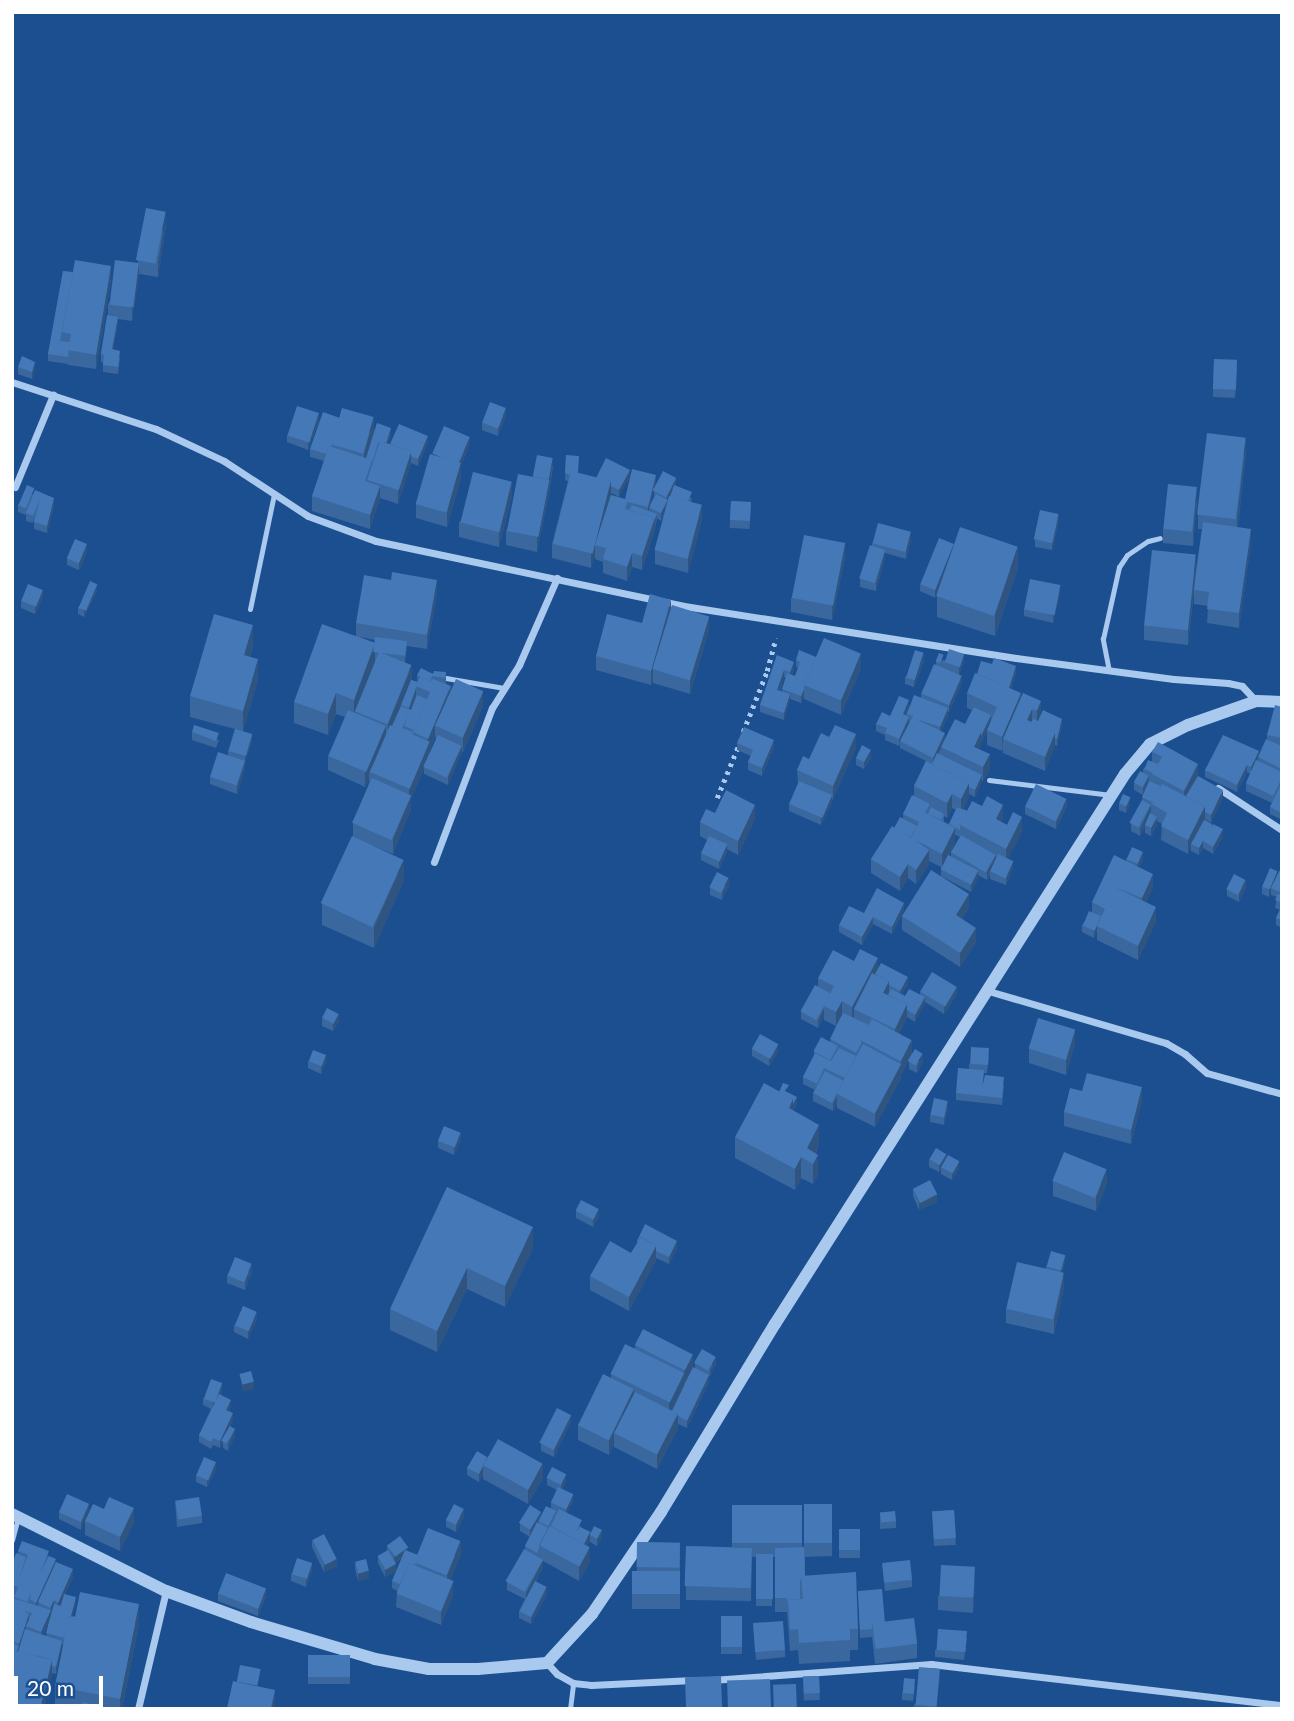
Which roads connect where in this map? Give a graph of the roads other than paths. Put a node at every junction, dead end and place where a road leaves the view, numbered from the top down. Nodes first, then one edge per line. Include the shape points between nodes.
1 (12, 382) edge
2 (53, 395) junction
3 (15, 487) dead end
4 (274, 494) junction
5 (1160, 538) dead end
6 (557, 578) junction
7 (250, 609) dead end
8 (1109, 671) junction
9 (436, 677) edge
10 (504, 688) junction
11 (1256, 701) junction
12 (1282, 702) edge
13 (989, 780) dead end
14 (1215, 786) edge
15 (1112, 795) junction
16 (1282, 830) edge
17 (434, 862) dead end
18 (985, 990) junction
19 (1282, 1094) edge
20 (15, 1516) edge
21 (12, 1540) edge
22 (166, 1591) junction
23 (547, 1663) junction
24 (573, 1683) junction
25 (1282, 1705) edge
26 (138, 1709) edge
27 (570, 1709) edge

1 - 2 street
2 - 3 street
2 - 4 street via 120,415 209,452
4 - 6 street via 321,522 376,541
4 - 7 lane
5 - 8 lane via 1127,555 1119,567 1103,639
6 - 8 street via 684,606
6 - 10 street via 519,665
8 - 11 street via 1228,683 1242,686
9 - 10 lane
10 - 17 street via 492,708
11 - 12 street
11 - 15 street via 1188,725 1155,748
13 - 15 lane
14 - 16 street
15 - 18 street
18 - 19 street via 1166,1043 1207,1073
18 - 23 street via 661,1512 592,1614
20 - 21 lane
20 - 22 street
22 - 23 street via 375,1659 441,1669
22 - 26 street
23 - 24 street
24 - 25 street via 737,1678 932,1664
24 - 27 lane

